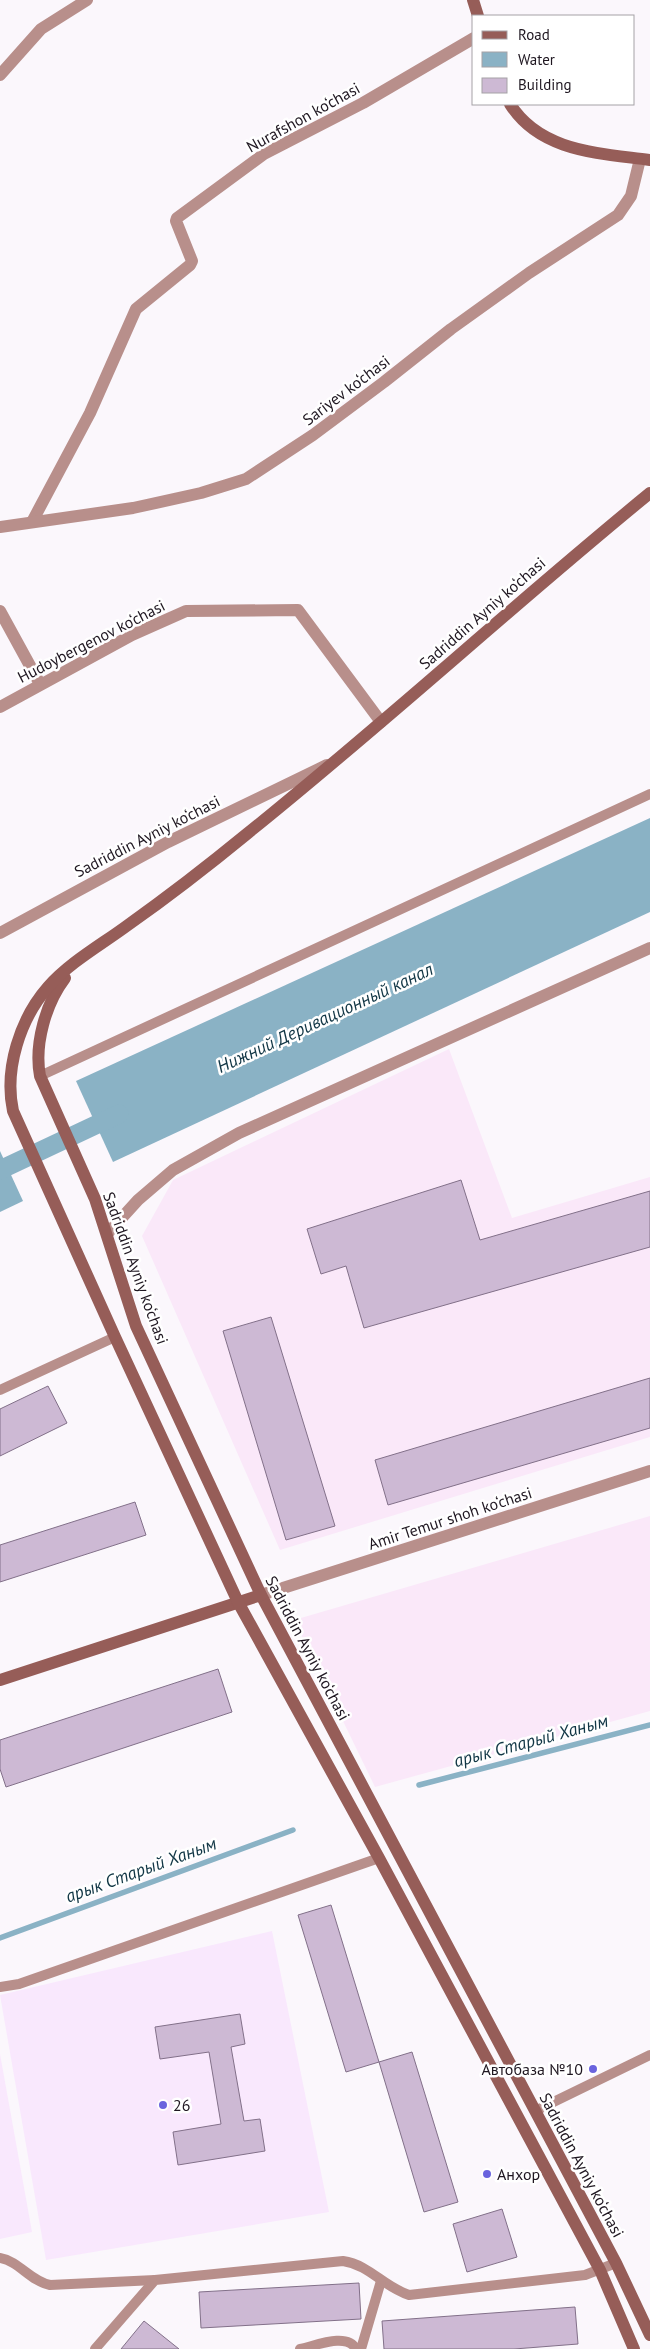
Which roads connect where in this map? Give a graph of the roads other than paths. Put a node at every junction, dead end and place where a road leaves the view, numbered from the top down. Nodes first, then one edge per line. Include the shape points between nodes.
1 (87, 0) edge
2 (473, 0) edge
3 (478, 15) edge
4 (472, 39) edge
5 (0, 75) edge
6 (511, 105) edge
7 (645, 160) edge
8 (650, 492) edge
9 (32, 522) junction
10 (0, 527) edge
11 (0, 611) edge
12 (40, 684) junction
13 (0, 707) edge
14 (381, 722) junction
15 (338, 759) junction
16 (650, 794) edge
17 (0, 933) edge
18 (650, 948) edge
19 (86, 956) junction
20 (40, 1076) junction
21 (108, 1233) junction
22 (115, 1337) junction
23 (0, 1390) edge
24 (650, 1471) edge
25 (261, 1595) junction
26 (238, 1602) junction
27 (0, 1680) edge
28 (379, 1858) junction
29 (0, 1988) edge
30 (650, 2055) edge
31 (535, 2111) junction
32 (0, 2258) edge
33 (616, 2263) junction
34 (600, 2270) junction
35 (156, 2280) junction
36 (381, 2280) junction
37 (650, 2335) edge
38 (95, 2349) edge
39 (300, 2349) edge
40 (356, 2349) edge
41 (361, 2349) edge
42 (634, 2349) edge

1 - 5 street via 42,29
2 - 3 main road
4 - 9 street, Nurafshon ko‘chasi via 264,154 178,218 176,221 192,261 136,309 90,413
6 - 7 main road via 524,123 546,139 585,151
7 - 9 street, Sariyev ko‘chasi via 631,196 618,215 529,273 329,424 246,479 134,508
8 - 14 main road, Sadriddin Ayniy ko‘chasi
9 - 10 street, Sariyev ko‘chasi
11 - 12 street
12 - 13 street, Hudoybergenov ko‘chasi
12 - 14 street, Hudoybergenov ko‘chasi via 132,635 186,611 298,610
14 - 15 main road, Sadriddin Ayniy ko‘chasi
15 - 17 street, Sadriddin Ayniy ko‘chasi via 168,842
15 - 19 main road, Sadriddin Ayniy ko‘chasi via 183,885
16 - 20 lane
18 - 21 street via 239,1134 173,1170 138,1200
19 - 20 main road, Sadriddin Ayniy ko‘chasi via 70,970 53,998 40,1043
19 - 22 main road, Sadriddin Ayniy ko‘chasi via 47,988 27,1019 12,1063 10,1091 13,1111
20 - 21 main road, Sadriddin Ayniy ko‘chasi
21 - 25 main road, Sadriddin Ayniy ko‘chasi via 136,1326
22 - 23 lane
22 - 26 main road, Sadriddin Ayniy ko‘chasi
24 - 25 street, Amir Temur shoh ko‘chasi
25 - 26 main road
25 - 31 main road, Sadriddin Ayniy ko‘chasi
26 - 27 main road
26 - 28 main road, Sadriddin Ayniy ko‘chasi
28 - 29 lane
28 - 34 main road, Sadriddin Ayniy ko‘chasi
30 - 31 lane
31 - 33 main road, Sadriddin Ayniy ko‘chasi
32 - 35 lane via 9,2259 40,2283 50,2285
33 - 34 lane
33 - 37 main road, Sadriddin Ayniy ko‘chasi
34 - 36 lane via 585,2275 409,2294 395,2290
34 - 42 main road, Sadriddin Ayniy ko‘chasi
35 - 36 lane via 343,2261 358,2263
35 - 38 lane
36 - 41 lane
39 - 40 lane via 343,2340

